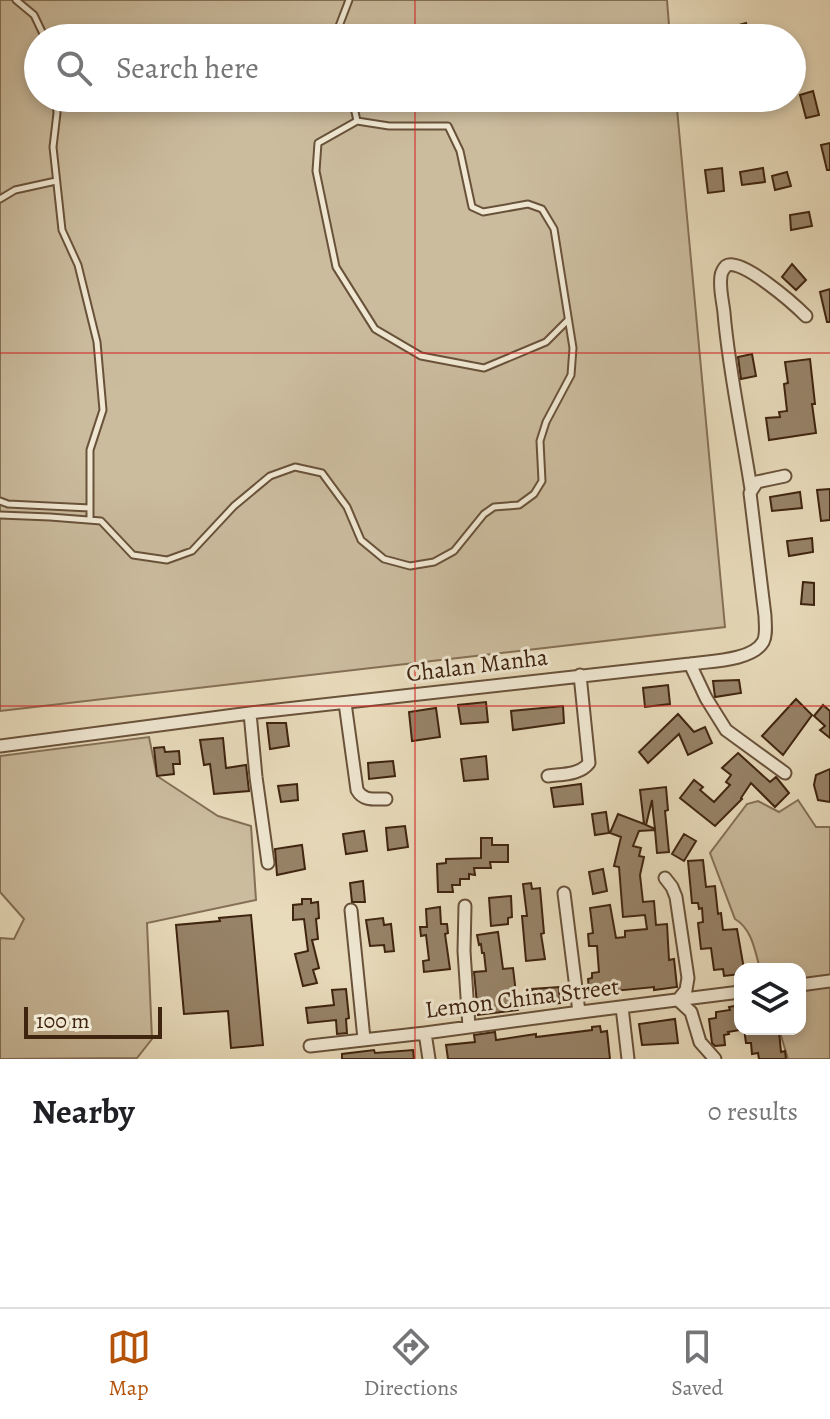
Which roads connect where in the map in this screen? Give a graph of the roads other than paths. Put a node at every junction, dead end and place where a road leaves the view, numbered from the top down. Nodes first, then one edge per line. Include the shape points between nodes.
1 (16, 0) edge
2 (349, 0) edge
3 (38, 24) edge
4 (340, 24) edge
5 (57, 112) edge
6 (355, 112) edge
7 (357, 121) junction
8 (56, 181) junction
9 (0, 199) edge
10 (806, 316) dead end
11 (568, 319) junction
12 (785, 476) dead end
13 (751, 489) junction
14 (0, 501) edge
15 (90, 508) junction
16 (0, 515) edge
17 (90, 520) junction
18 (690, 664) junction
19 (580, 675) junction
20 (345, 703) junction
21 (250, 713) junction
22 (0, 746) edge
23 (785, 773) dead end
24 (548, 776) dead end
25 (386, 799) dead end
26 (268, 863) dead end
27 (665, 878) dead end
28 (564, 893) dead end
29 (465, 906) dead end
30 (351, 910) dead end
31 (830, 981) edge
32 (806, 984) edge
33 (734, 993) edge
34 (678, 1000) junction
35 (622, 1007) junction
36 (579, 1012) junction
37 (469, 1027) junction
38 (425, 1033) junction
39 (364, 1039) junction
40 (310, 1046) dead end
41 (429, 1059) edge
42 (628, 1059) edge
43 (715, 1059) edge

1 - 3 lane
2 - 4 lane
5 - 8 lane
6 - 7 lane
7 - 11 lane via 448,126 460,151 472,207 483,212 528,204 542,209 554,229
7 - 11 lane via 318,143 316,171 336,267 375,329 421,356 484,368 546,342
8 - 9 lane
8 - 15 lane via 62,230 78,265 97,342 103,410 90,450
10 - 13 street via 747,269 735,263 724,268 720,280 726,343
11 - 17 lane via 571,375 540,441 542,481 519,505 494,507 484,514 454,551 434,562 410,566 384,559 361,540 347,507 322,473 295,467 270,476 192,551 167,560 133,555 101,521
12 - 13 street via 757,482
13 - 18 street, Chalan Manha via 764,639 746,655
14 - 15 lane
15 - 17 lane
16 - 17 lane
18 - 19 street, Chalan Manha
18 - 23 street via 728,732
19 - 20 street, Chalan Manha
19 - 24 street via 589,763 581,770
20 - 21 street, Chalan Manha
20 - 25 street via 357,790 365,798
21 - 22 street, Chalan Manha
21 - 26 street
27 - 34 street via 676,897 688,978
28 - 36 street
29 - 37 street
30 - 39 street
31 - 32 street
33 - 34 street, Lemon China Street
34 - 35 street, Lemon China Street
34 - 43 street via 691,1012 700,1042
35 - 36 street, Lemon China Street
35 - 42 street
36 - 37 street, Lemon China Street
37 - 38 street, Lemon China Street
38 - 39 street, Lemon China Street
38 - 41 street
39 - 40 street, Lemon China Street

